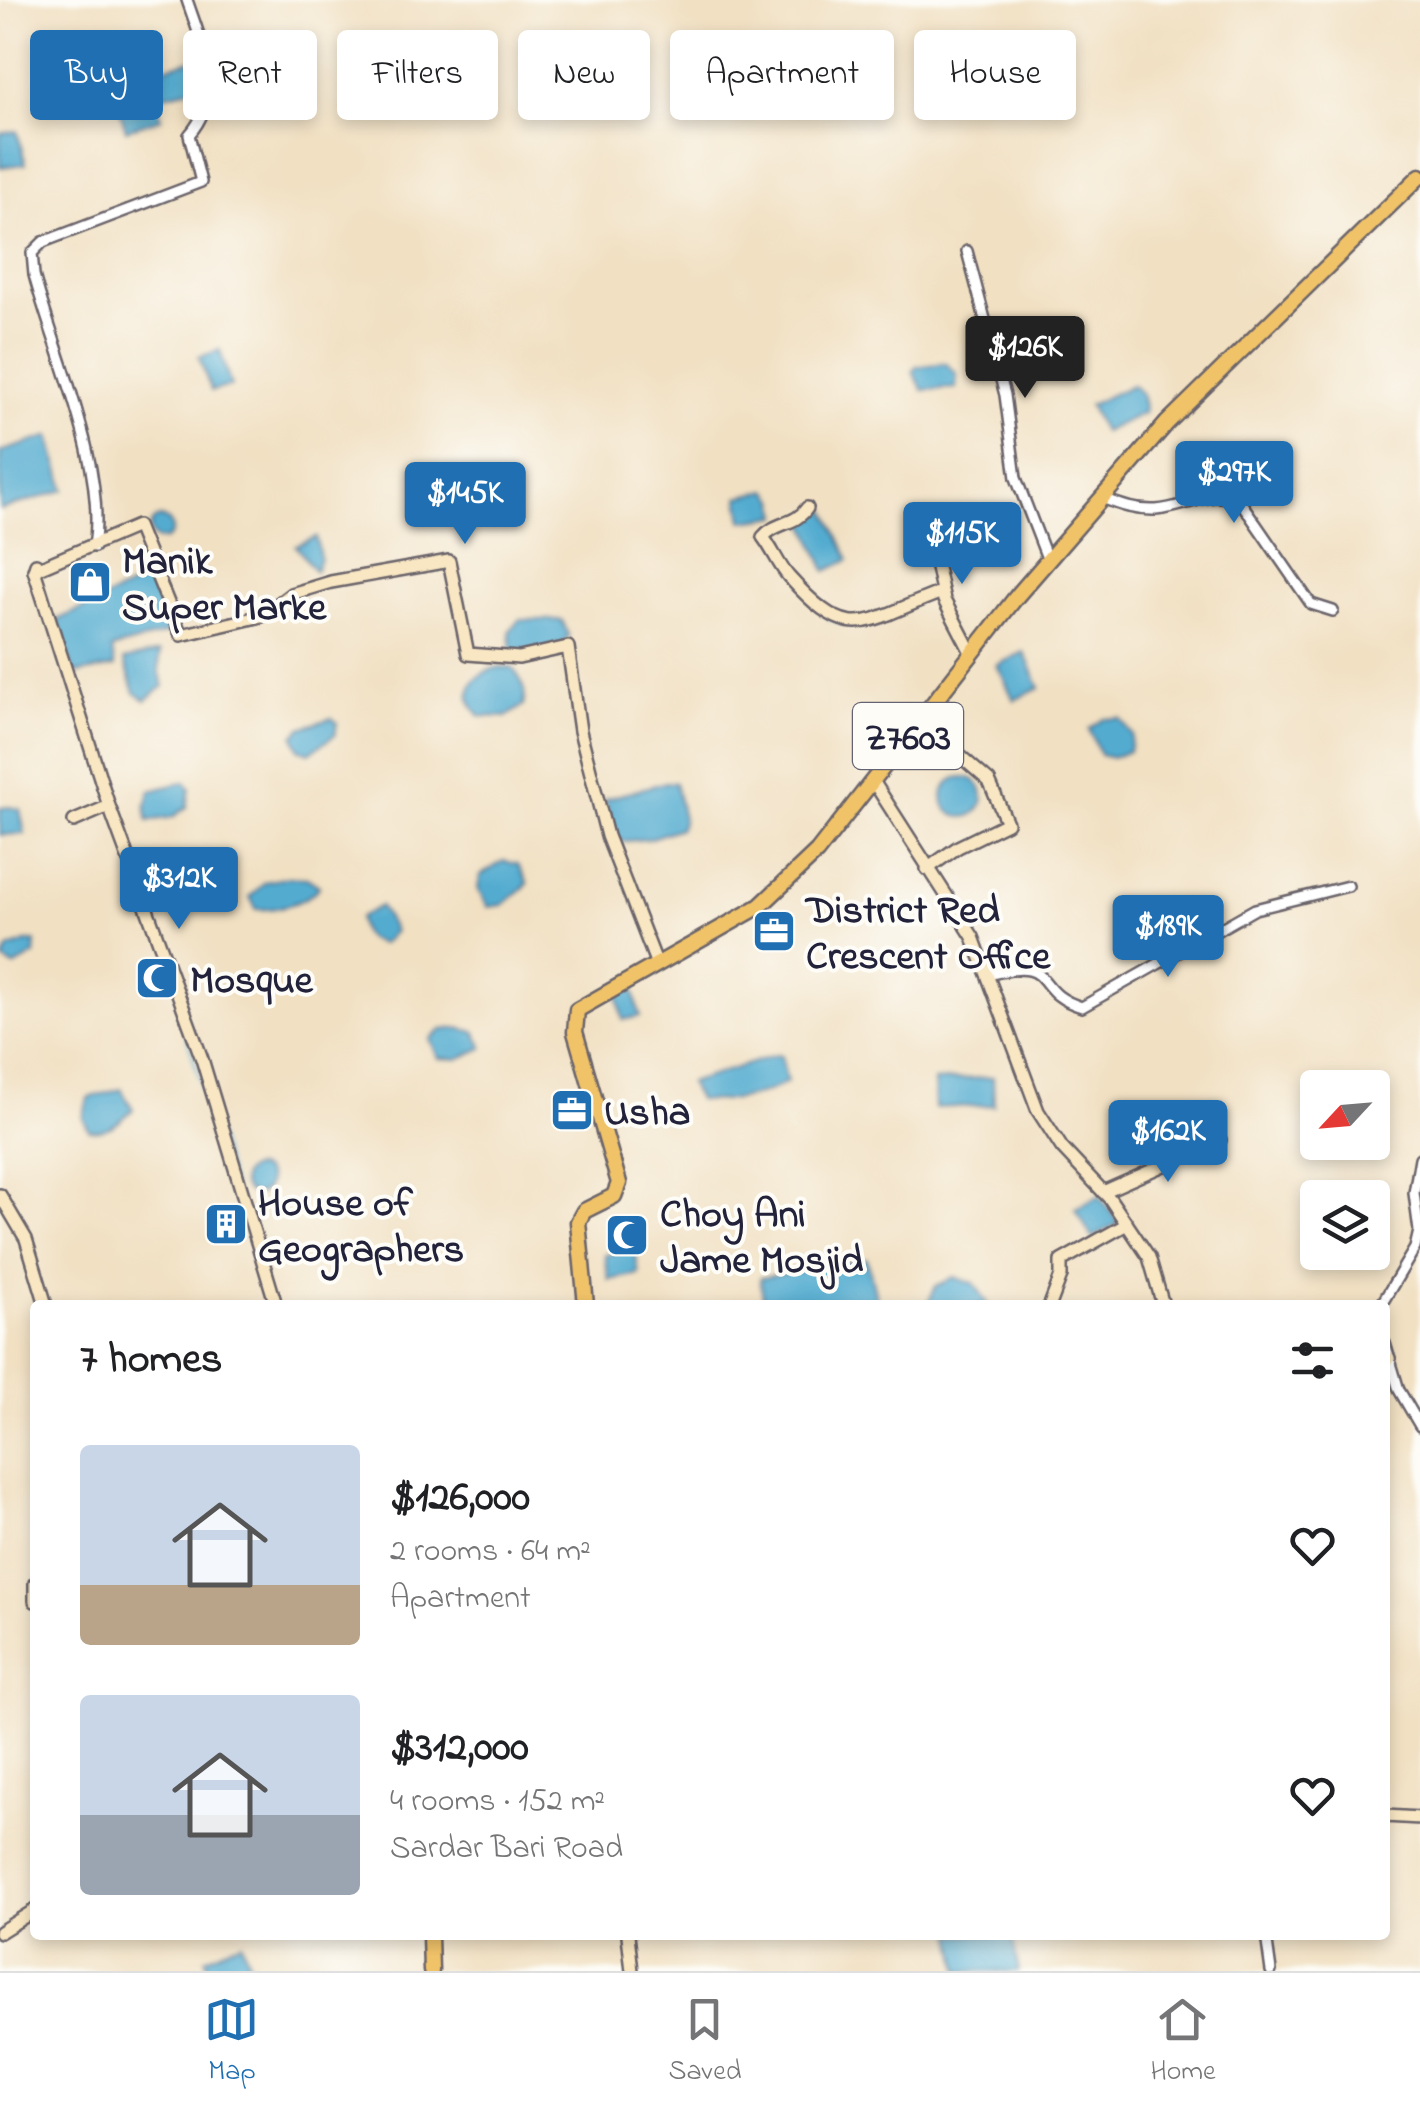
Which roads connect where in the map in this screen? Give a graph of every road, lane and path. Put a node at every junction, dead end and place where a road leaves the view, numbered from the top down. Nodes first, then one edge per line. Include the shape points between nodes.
1 (187, 0) edge
2 (1420, 176) edge
3 (967, 251) dead end
4 (1102, 498) junction
5 (807, 508) dead end
6 (930, 534) dead end
7 (94, 547) junction
8 (1048, 561) junction
9 (942, 592) junction
10 (1333, 612) dead end
11 (972, 654) junction
12 (920, 721) junction
13 (872, 782) junction
14 (109, 806) junction
15 (74, 821) dead end
16 (927, 869) junction
17 (1348, 886) dead end
18 (656, 962) junction
19 (988, 976) junction
20 (1220, 1140) dead end
21 (1420, 1158) edge
22 (1102, 1192) junction
23 (0, 1195) edge
24 (5, 1220) edge
25 (1127, 1224) junction
26 (44, 1300) edge
27 (274, 1300) edge
28 (586, 1300) edge
29 (1051, 1300) edge
30 (1162, 1300) edge
31 (1384, 1300) edge
32 (1390, 1367) edge
33 (1420, 1426) edge
34 (1390, 1816) edge
35 (1420, 1818) edge
36 (30, 1913) edge
37 (0, 1932) edge
38 (430, 1940) edge
39 (629, 1940) edge
40 (1267, 1940) edge
41 (431, 1971) edge
42 (632, 1971) edge
43 (1271, 1971) edge

1 - 7 street via 210,88 206,116 189,135 201,182 43,242 32,253 85,454 98,518
2 - 4 main road, Z7603 via 1167,423
3 - 8 street via 1005,395 1016,478
4 - 8 main road, Z7603
4 - 10 street via 1129,509 1158,510 1222,494 1240,501 1312,604
5 - 9 main road via 764,537 787,576 819,609 848,624
6 - 9 main road
7 - 14 main road via 35,566
7 - 18 main road via 137,526 181,636 262,616 291,594 331,582 450,560 468,654 519,658 568,647 580,731 607,836
8 - 11 main road, Z7603
9 - 11 main road
11 - 12 main road, Z7603
12 - 13 main road, Z7603
12 - 16 main road via 989,781 1007,823
13 - 16 main road
13 - 18 main road, Z7603 via 817,852 760,906
14 - 15 main road
14 - 27 main road via 202,1059
16 - 19 main road via 973,937
17 - 19 street via 1255,910 1082,1007 1033,969
18 - 28 main road, Z7603 via 576,1010 574,1032 619,1183 614,1196 584,1211 578,1222
19 - 22 main road via 1038,1111
20 - 22 main road
21 - 31 street via 1415,1248
22 - 25 main road
23 - 24 main road
24 - 26 main road via 26,1240
25 - 29 main road via 1061,1261
25 - 30 main road via 1149,1257
32 - 33 street
34 - 35 main road
36 - 37 main road
38 - 41 main road
39 - 42 main road
40 - 43 street

